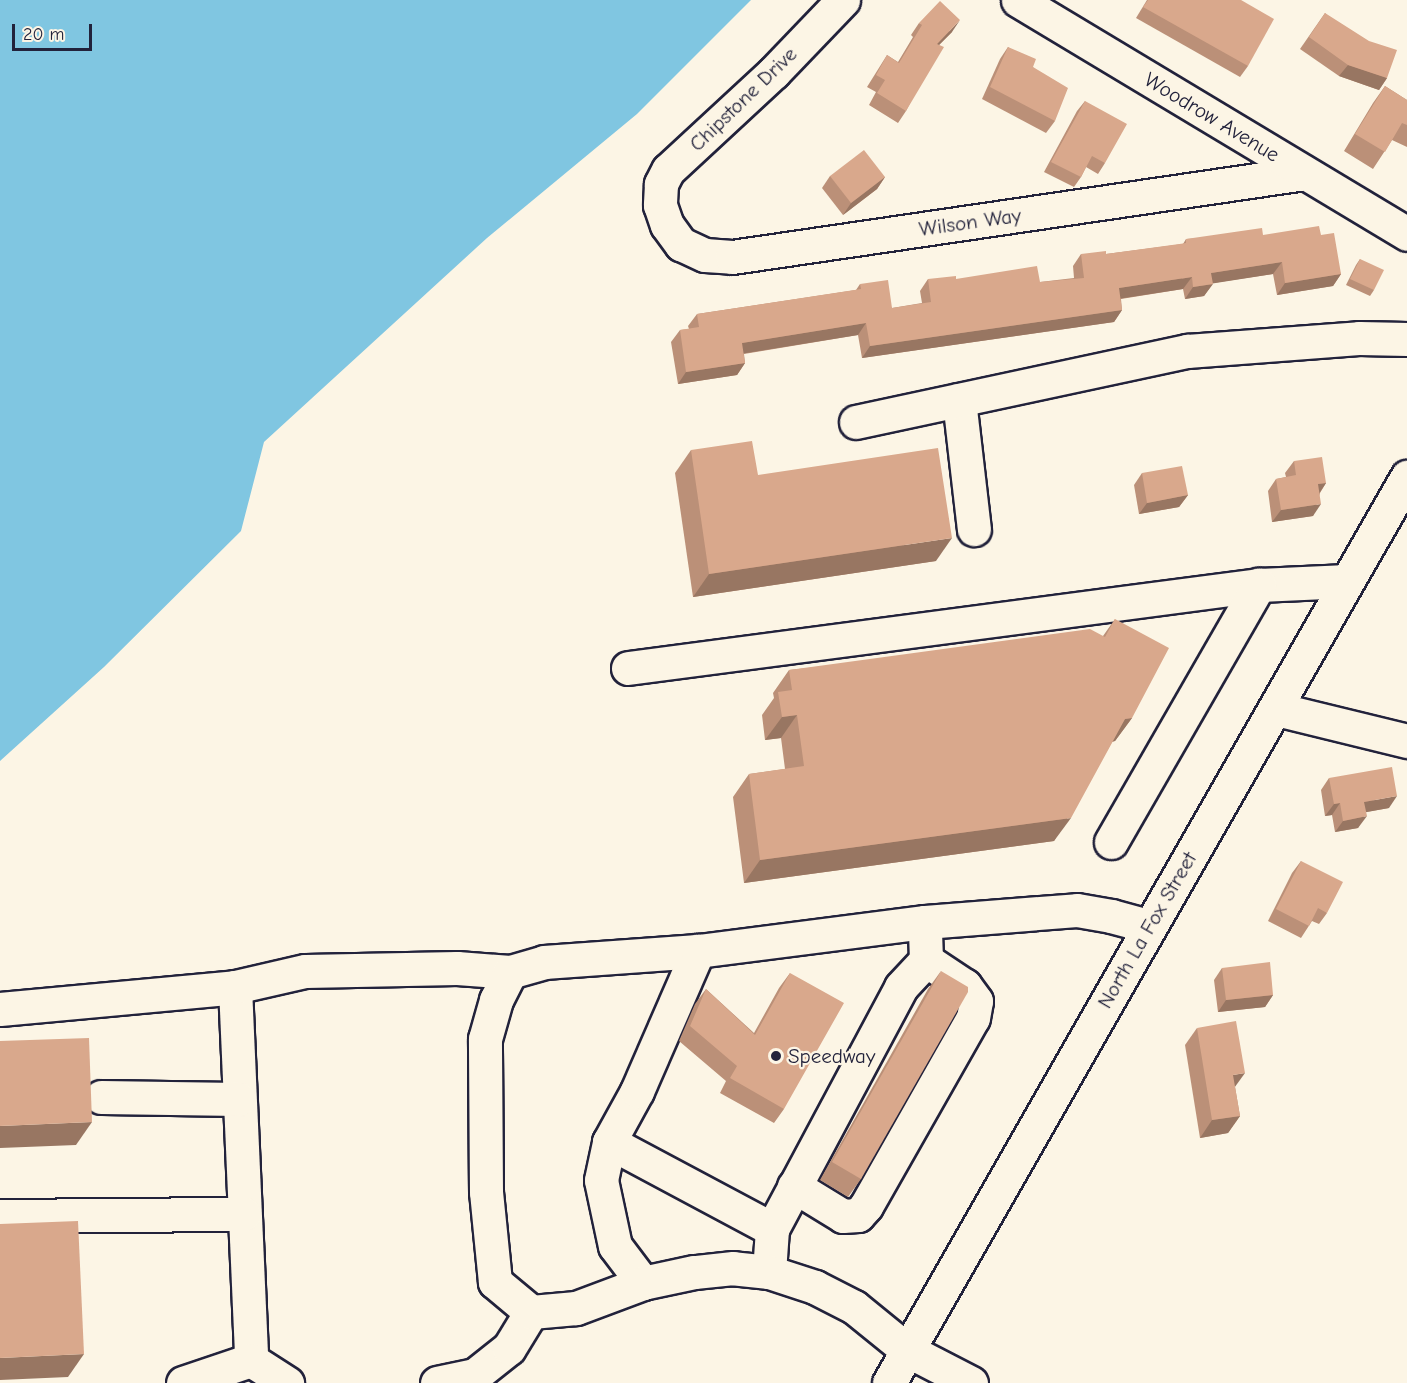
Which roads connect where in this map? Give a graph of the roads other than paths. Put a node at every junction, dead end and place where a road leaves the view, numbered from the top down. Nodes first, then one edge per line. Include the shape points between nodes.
1 (843, 0) edge
2 (1018, 0) edge
3 (1304, 173) junction
4 (660, 205) joint
5 (1407, 234) edge
6 (1407, 339) edge
7 (959, 400) junction
8 (856, 422) dead end
9 (1407, 477) edge
10 (974, 529) dead end
11 (1347, 581) junction
12 (1259, 585) junction
13 (628, 668) dead end
14 (1276, 710) junction
15 (1407, 741) edge
16 (1112, 842) dead end
17 (926, 922) junction
18 (1148, 926) junction
19 (698, 951) junction
20 (926, 960) junction
21 (510, 972) junction
22 (235, 987) junction
23 (0, 1009) edge
24 (101, 1097) dead end
25 (239, 1099) junction
26 (609, 1142) junction
27 (794, 1186) junction
28 (244, 1214) junction
29 (0, 1216) edge
30 (772, 1229) junction
31 (770, 1272) junction
32 (643, 1283) junction
33 (531, 1312) junction
34 (907, 1350) junction
35 (251, 1360) junction
36 (183, 1383) edge
37 (287, 1383) edge
38 (438, 1383) edge
39 (889, 1383) edge
40 (971, 1383) edge

1 - 4 street, Chipstone Drive via 774,72 668,170 661,184
2 - 3 street, Woodrow Avenue
3 - 4 street, Wilson Way via 732,257 705,255 681,244 667,225
3 - 5 street, Woodrow Avenue
6 - 7 street via 1359,338 1187,351
7 - 8 street
7 - 10 street
9 - 11 street, North La Fox Street
11 - 12 street
11 - 14 street, North La Fox Street
12 - 13 street
12 - 16 street
14 - 15 street
14 - 18 street, North La Fox Street
17 - 18 street via 1077,910
17 - 19 street
17 - 20 street
18 - 34 street, North La Fox Street
19 - 21 street via 544,962
19 - 26 street via 637,1091
20 - 27 street via 901,987
20 - 27 street via 965,986 975,1001 973,1018 866,1206 858,1215 843,1216
21 - 22 street via 457,968 304,971
21 - 33 street via 496,1000 485,1039 486,1192 495,1282
22 - 23 street
22 - 25 street
24 - 25 street
25 - 28 street
26 - 30 street
26 - 32 street via 601,1180 608,1217 615,1246
27 - 30 street
28 - 29 street
28 - 35 street
30 - 31 street
31 - 32 street via 733,1268
31 - 34 street via 815,1287 854,1307
32 - 33 street via 576,1308
33 - 38 street via 509,1348 476,1375
34 - 39 street, North La Fox Street
34 - 40 street
35 - 36 street
35 - 37 street

